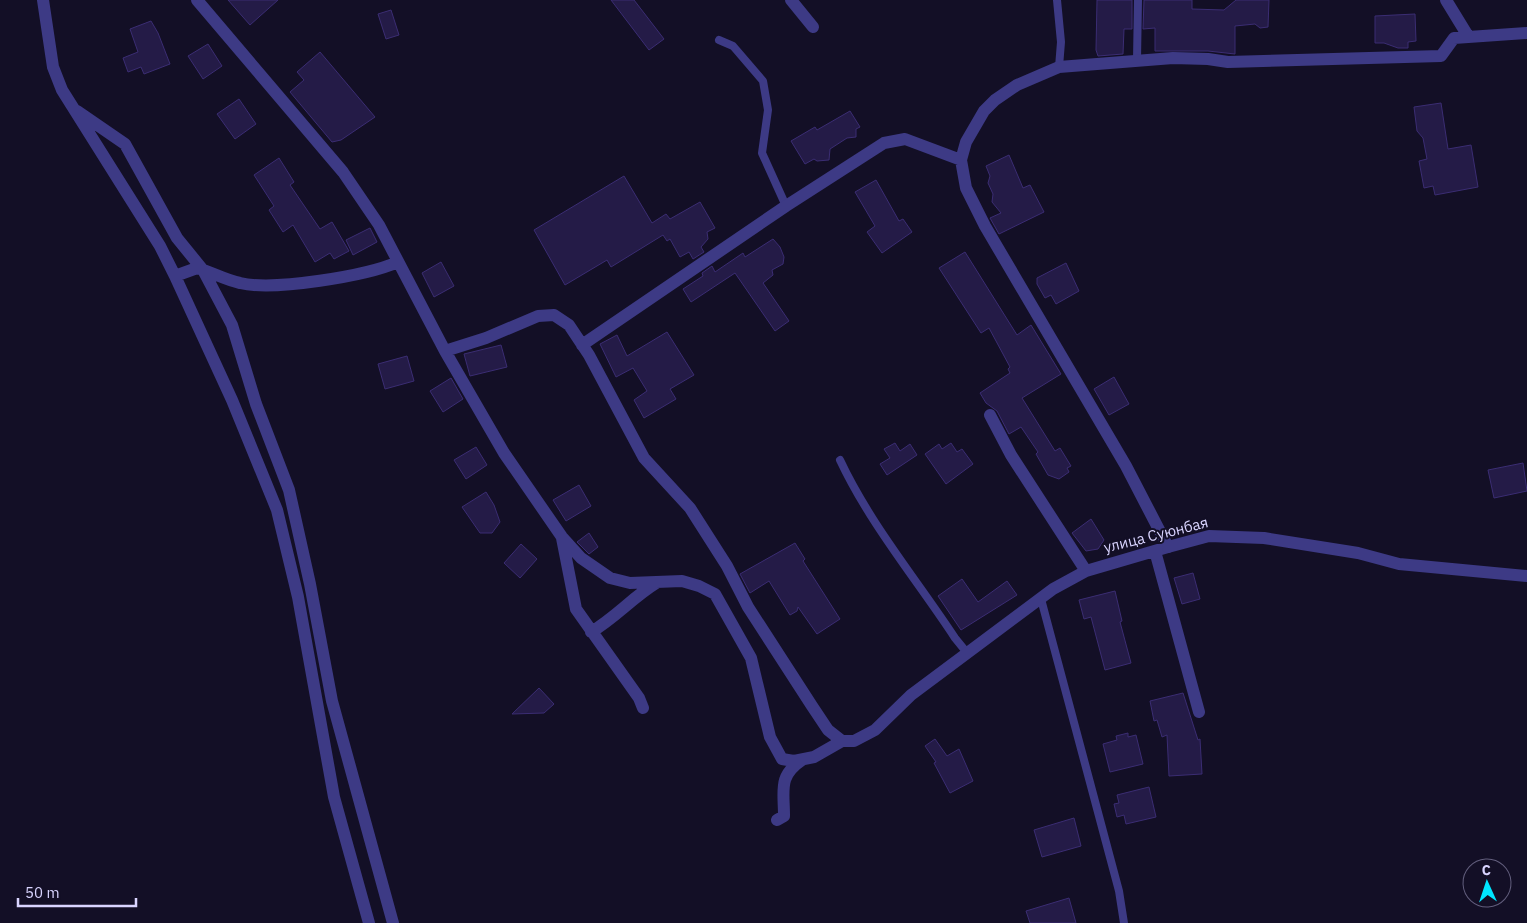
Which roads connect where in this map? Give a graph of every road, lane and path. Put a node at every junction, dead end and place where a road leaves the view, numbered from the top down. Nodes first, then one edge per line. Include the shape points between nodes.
1 (43, 0) edge
2 (197, 0) edge
3 (791, 0) edge
4 (1056, 0) edge
5 (1138, 0) edge
6 (1446, 0) edge
7 (813, 27) dead end
8 (1527, 32) edge
9 (1468, 36) junction
10 (719, 40) dead end
11 (1137, 60) junction
12 (1058, 68) junction
13 (69, 104) junction
14 (961, 160) junction
15 (159, 204) junction
16 (786, 206) junction
17 (144, 220) junction
18 (398, 262) junction
19 (203, 270) junction
20 (175, 276) junction
21 (582, 345) junction
22 (445, 351) junction
23 (990, 415) dead end
24 (840, 460) dead end
25 (562, 537) junction
26 (1168, 547) junction
27 (1155, 551) junction
28 (1086, 571) junction
29 (1527, 576) edge
30 (658, 582) junction
31 (1041, 599) junction
32 (591, 632) junction
33 (968, 654) junction
34 (643, 708) dead end
35 (1199, 712) dead end
36 (842, 741) junction
37 (802, 760) junction
38 (778, 820) dead end
39 (369, 923) edge
40 (393, 923) edge
41 (1124, 923) edge

1 - 13 street via 53,67
2 - 18 street via 344,172 379,225
3 - 7 street
4 - 12 lane via 1061,42
5 - 11 lane
6 - 9 street
8 - 9 street
9 - 11 street via 1454,38 1441,56 1228,62 1208,59
10 - 16 lane via 733,46 763,81 768,110 762,153
11 - 12 street
12 - 14 street via 1017,85 995,100 966,142
13 - 15 street via 125,144
13 - 17 street
14 - 16 street via 905,139 884,143
14 - 26 street via 966,188 985,226 1126,466
15 - 17 street
15 - 19 street via 177,238
16 - 21 street
17 - 20 street
18 - 19 street via 383,269 297,284 264,286 241,284
18 - 22 street
19 - 20 street via 197,268
19 - 40 street via 232,325 256,404 289,490 332,701
20 - 39 street via 232,400 277,510 296,588 334,797
21 - 22 street via 568,325 554,315 538,316
21 - 36 street via 644,458 690,508 727,566 748,607 812,706 828,730
22 - 25 street via 504,453
23 - 28 street via 1011,455
24 - 33 lane via 876,521
25 - 30 street via 581,558 610,578 630,583
25 - 32 street via 576,608
26 - 27 street, улица Суюнбая
26 - 29 street, улица Суюнбая via 1209,536 1264,538 1358,553 1399,564
27 - 28 street, улица Суюнбая
27 - 35 street
28 - 31 street, улица Суюнбая
30 - 32 street via 636,595 624,609
30 - 37 street via 682,581 715,594 750,658 775,748 782,758
31 - 33 street, улица Суюнбая
31 - 41 lane
32 - 34 street
33 - 36 street, улица Суюнбая via 911,695 875,730 854,741
36 - 37 street, улица Суюнбая via 821,754
37 - 38 street via 788,771 784,780 784,816

